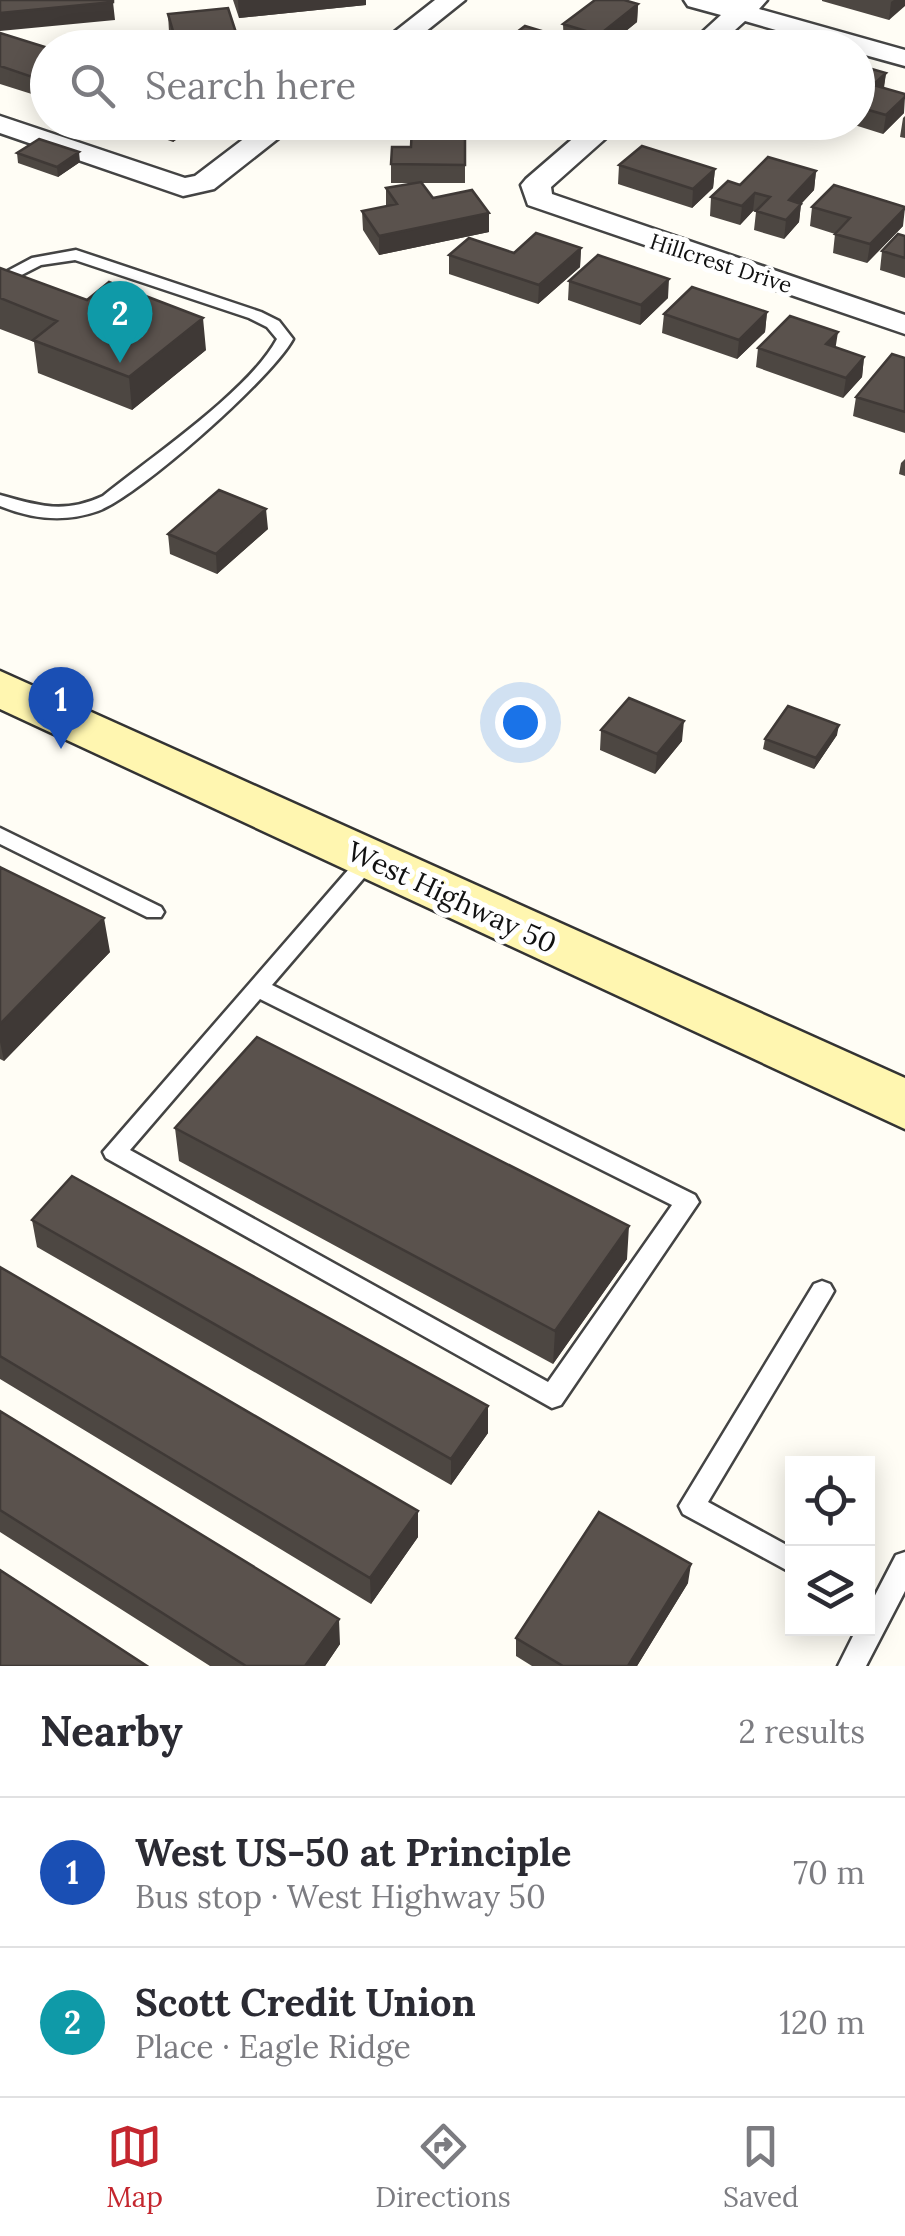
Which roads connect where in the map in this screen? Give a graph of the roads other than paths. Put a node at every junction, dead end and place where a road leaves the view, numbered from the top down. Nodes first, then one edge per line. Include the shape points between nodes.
1 (452, 0) edge
2 (697, 0) edge
3 (747, 6) edge
4 (411, 30) edge
5 (719, 30) edge
6 (820, 30) edge
7 (875, 48) edge
8 (905, 58) edge
9 (0, 124) edge
10 (30, 134) edge
11 (46, 140) edge
12 (261, 140) edge
13 (589, 140) edge
14 (0, 281) edge
15 (905, 325) edge
16 (0, 500) edge
17 (0, 688) edge
18 (0, 835) edge
19 (369, 858) junction
20 (154, 912) dead end
21 (260, 989) junction
22 (905, 1105) edge
23 (822, 1292) dead end
24 (785, 1558) edge
25 (905, 1564) edge
26 (875, 1606) edge
27 (863, 1636) edge
28 (852, 1666) edge

1 - 4 street
2 - 3 street
3 - 5 street
3 - 6 street
7 - 8 street
9 - 10 street
11 - 12 street via 183,187 204,183
13 - 15 street, Hillcrest Drive via 536,186 538,199
14 - 16 lane via 36,261 76,255 255,315 285,339 256,376 109,500 50,516
17 - 19 main road, West Highway 50
18 - 20 lane
19 - 21 lane
19 - 22 main road, West Highway 50
21 - 21 lane via 114,1152 552,1397 687,1202
23 - 24 lane via 692,1506
25 - 26 lane
27 - 28 lane

